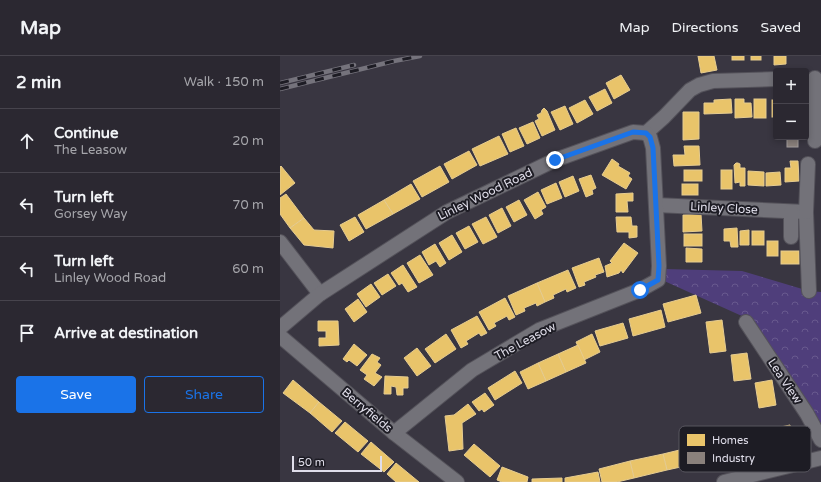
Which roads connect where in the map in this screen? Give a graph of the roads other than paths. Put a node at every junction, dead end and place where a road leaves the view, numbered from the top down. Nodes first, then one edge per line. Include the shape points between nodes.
1 (773, 78) edge
2 (814, 78) edge
3 (646, 133) junction
4 (813, 141) edge
5 (808, 164) dead end
6 (656, 205) junction
7 (791, 212) junction
8 (806, 212) junction
9 (791, 237) dead end
10 (280, 242) edge
11 (809, 291) dead end
12 (320, 294) junction
13 (746, 322) dead end
14 (280, 328) edge
15 (280, 336) edge
16 (394, 433) junction
17 (821, 440) edge
18 (821, 458) edge
19 (811, 460) edge
20 (764, 472) edge
21 (457, 482) edge
22 (724, 482) edge

1 - 3 street via 699,84
2 - 4 street
3 - 6 street via 653,148
3 - 12 street, Linley Wood Road via 633,132 555,160 447,212
5 - 8 street
6 - 7 street, Linley Close
6 - 16 street, The Leasow via 658,280 640,290 539,330 472,370
7 - 8 street, Linley Close
7 - 9 street
8 - 11 street
10 - 12 street
12 - 14 street, Linley Wood Road
13 - 17 street, Lea View via 807,414
15 - 16 street, Berryfields
16 - 21 street, Berryfields
18 - 19 street
20 - 22 street

